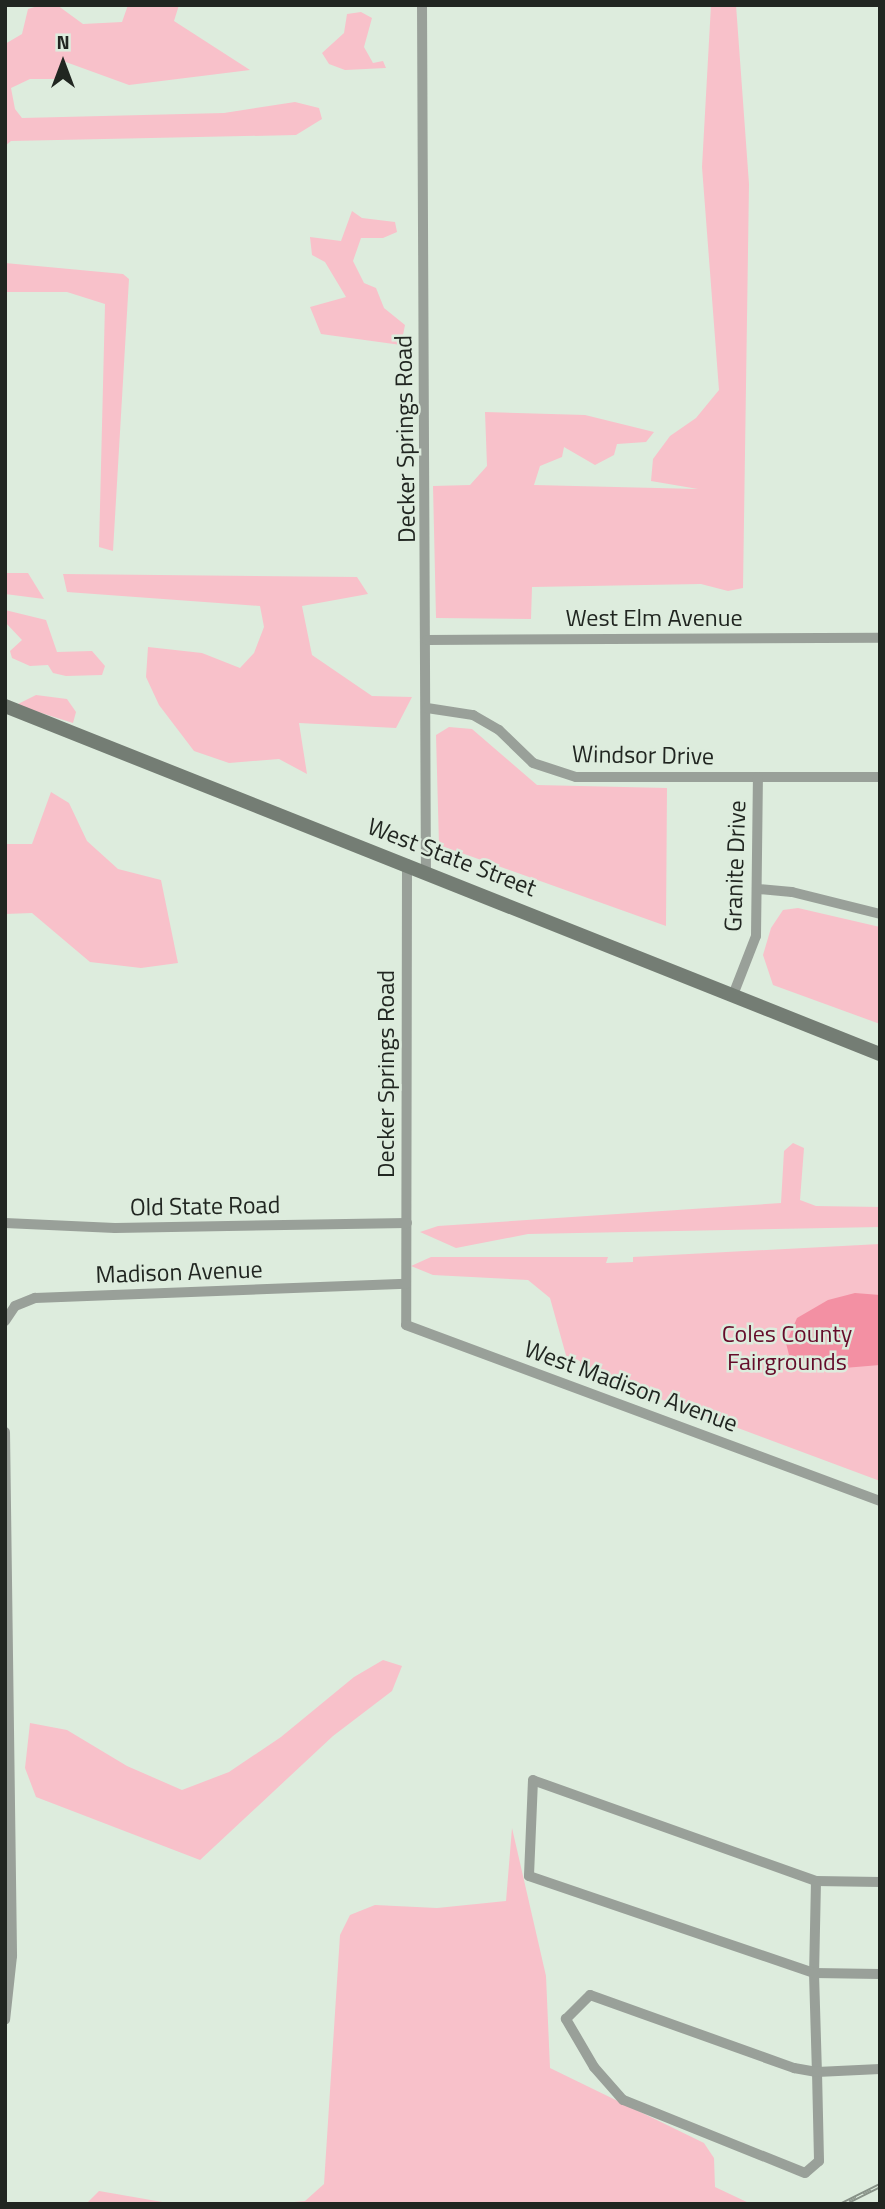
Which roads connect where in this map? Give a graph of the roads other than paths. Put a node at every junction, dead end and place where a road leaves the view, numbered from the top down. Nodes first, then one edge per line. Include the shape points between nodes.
1 (422, 5) edge
2 (880, 638) edge
3 (428, 640) junction
4 (5, 706) edge
5 (427, 708) junction
6 (758, 777) junction
7 (880, 777) edge
8 (407, 864) junction
9 (426, 872) junction
10 (758, 889) junction
11 (880, 914) edge
12 (733, 995) junction
13 (880, 1055) edge
14 (5, 1223) edge
15 (407, 1223) junction
16 (406, 1284) junction
17 (5, 1321) edge
18 (5, 1432) edge
19 (6, 1459) edge
20 (880, 1501) edge
21 (816, 1881) junction
22 (880, 1882) edge
23 (814, 1973) junction
24 (880, 1974) edge
25 (5, 2020) edge
26 (880, 2069) edge
27 (817, 2072) junction

1 - 3 street, Decker Springs Road
2 - 3 street, West Elm Avenue
3 - 5 street, Decker Springs Road
4 - 8 street, West State Street
5 - 6 street, Windsor Drive via 459,710 480,718 533,763 560,775
5 - 9 street, Decker Springs Road
6 - 7 street, Windsor Drive
6 - 10 street, Granite Drive
8 - 9 street, West State Street
8 - 15 street, Decker Springs Road
9 - 12 street, West State Street
10 - 11 street via 792,892
10 - 12 street, Granite Drive via 756,936
12 - 13 street, West State Street
14 - 15 street, Old State Road via 115,1228
15 - 16 street, Decker Springs Road
16 - 17 street, Madison Avenue via 35,1298 15,1306
16 - 20 street, West Madison Avenue via 406,1325
18 - 19 street
19 - 25 street via 12,1956
21 - 22 street
21 - 23 street
21 - 23 street via 533,1780 529,1876
23 - 24 street
23 - 27 street
26 - 27 street
27 - 27 street via 819,2161 804,2173 623,2100 594,2067 566,2019 590,1995 605,1998 794,2068

